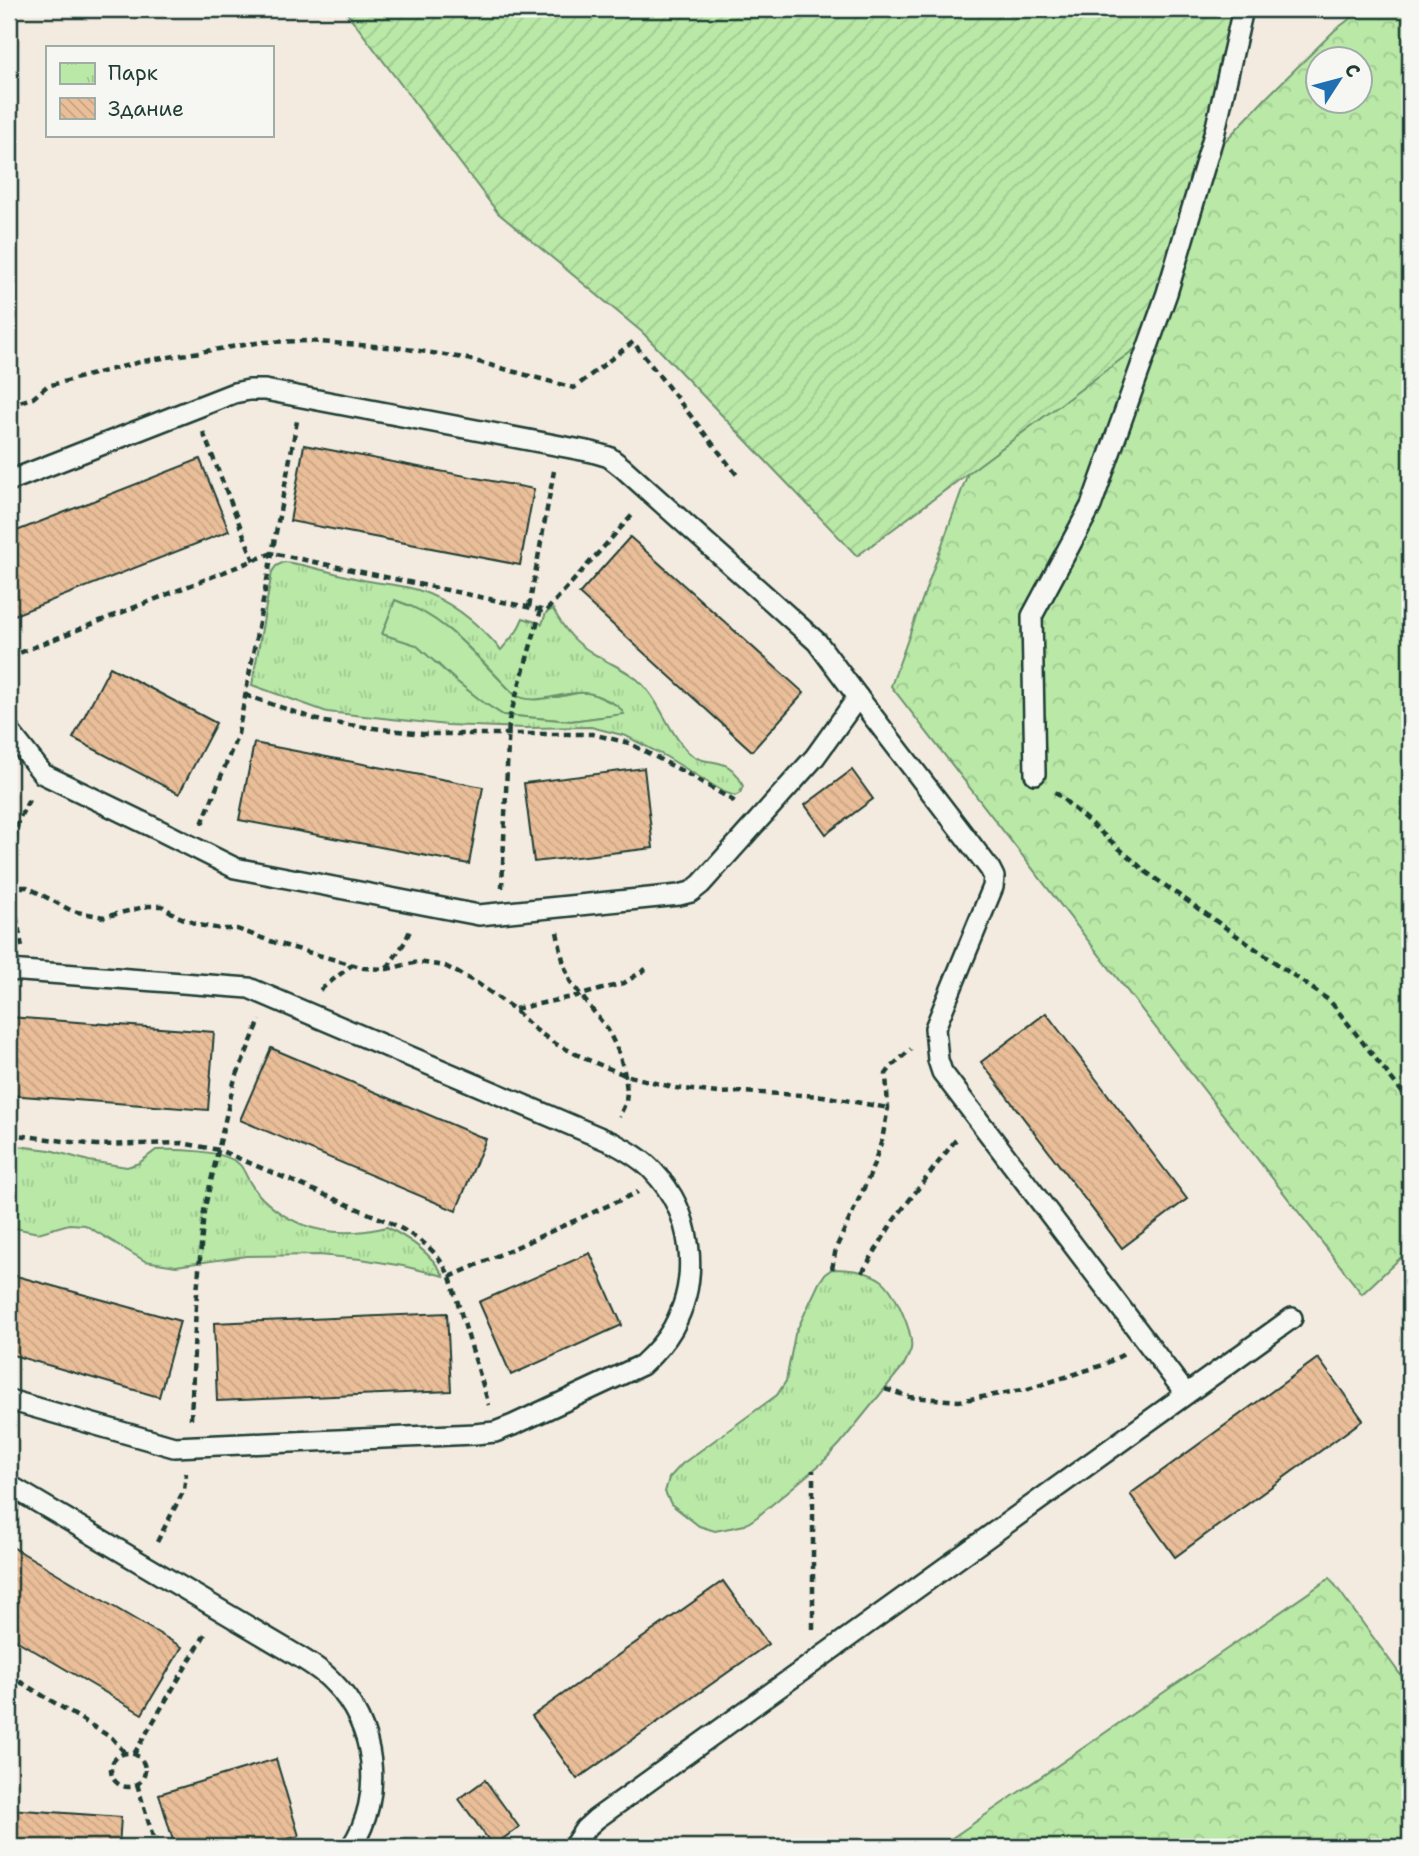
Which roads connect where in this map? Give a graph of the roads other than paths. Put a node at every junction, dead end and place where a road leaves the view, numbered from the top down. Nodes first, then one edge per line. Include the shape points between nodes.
1 (1243, 9) edge
2 (9, 481) edge
3 (858, 696) junction
4 (9, 732) edge
5 (1035, 774) road end
6 (18, 971) edge
7 (1292, 1318) dead end
8 (1186, 1394) junction
9 (9, 1400) edge
10 (9, 1485) edge
11 (351, 1847) edge
12 (573, 1847) edge

1 - 5 lane via 1215,131 1167,293 1091,506 1032,616
2 - 3 lane via 249,390 592,452 623,468 817,642
3 - 4 lane via 815,757 691,892 479,915 235,869 43,774
3 - 8 lane via 994,877 935,1028 942,1072
6 - 9 lane via 249,988 610,1141 653,1171 668,1190 680,1212 690,1260 689,1284 673,1329 642,1365 497,1430 174,1447
7 - 8 lane
8 - 12 lane via 596,1819
10 - 11 lane via 319,1668 335,1683 359,1719 372,1761 369,1805

